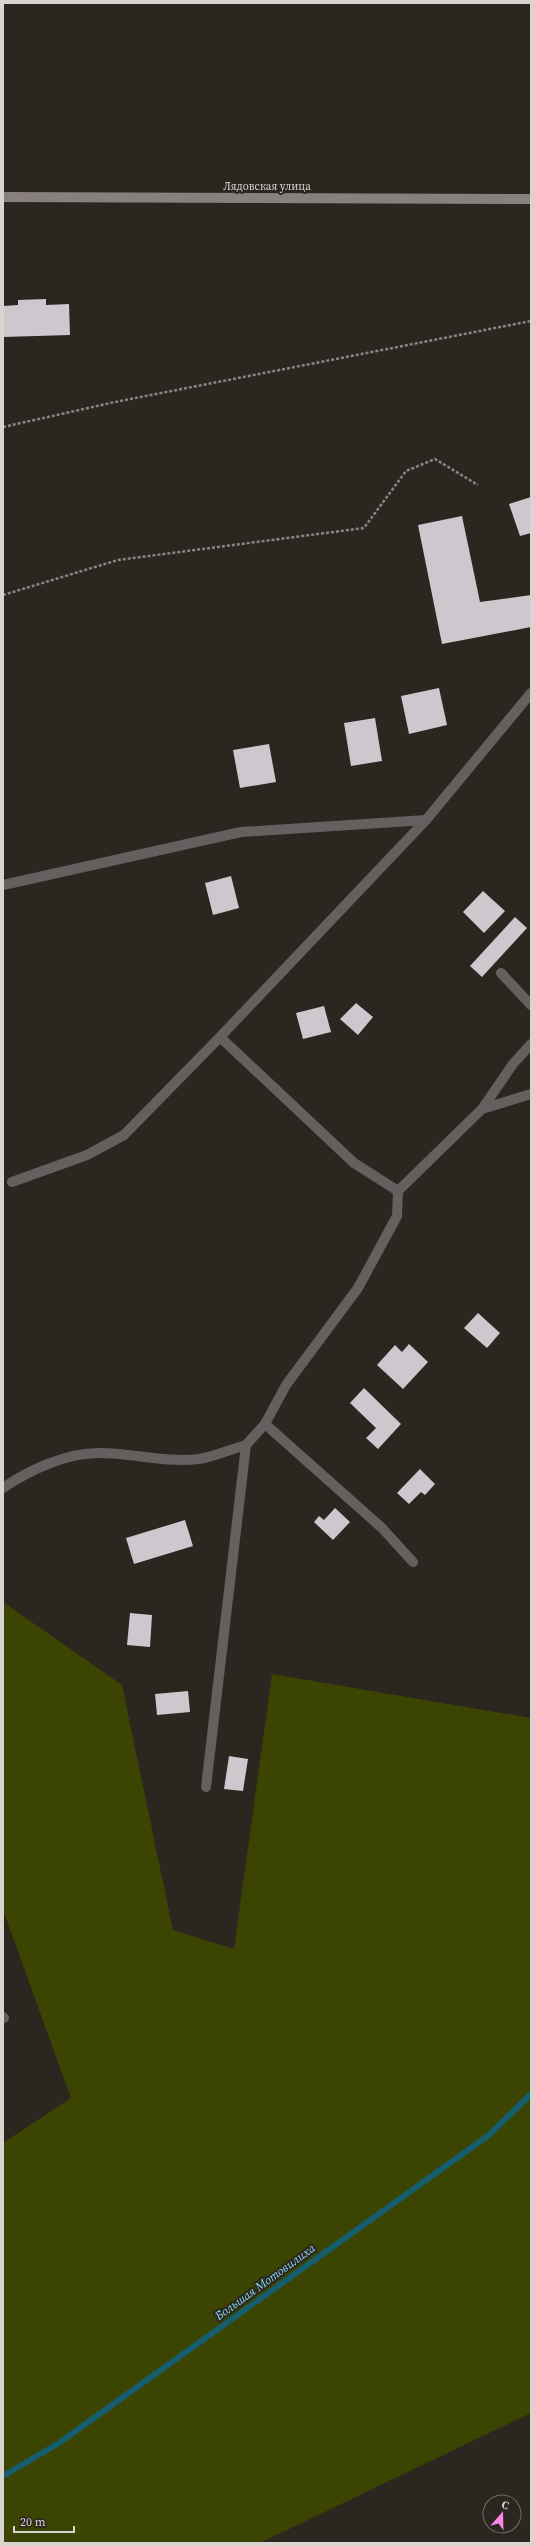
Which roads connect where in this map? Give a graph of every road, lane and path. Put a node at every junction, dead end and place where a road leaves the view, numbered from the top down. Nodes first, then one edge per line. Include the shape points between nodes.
1 (4, 198) edge
2 (531, 199) edge
3 (531, 321) edge
4 (3, 427) edge
5 (478, 485) dead end
6 (3, 595) edge
7 (531, 693) edge
8 (426, 820) junction
9 (3, 885) edge
10 (501, 973) dead end
11 (531, 1005) edge
12 (220, 1037) junction
13 (531, 1044) edge
14 (531, 1094) edge
15 (482, 1110) junction
16 (12, 1182) dead end
17 (398, 1191) junction
18 (264, 1424) junction
19 (246, 1445) junction
20 (3, 1488) edge
21 (413, 1562) dead end
22 (206, 1787) dead end

1 - 2 main road, Лядовская улица
3 - 4 path via 115,402
5 - 6 path via 435,459 406,471 364,528 118,560
7 - 8 street
8 - 9 street via 241,832
8 - 12 street
10 - 11 street
12 - 16 street via 124,1135 86,1156
12 - 17 street via 354,1163
13 - 15 street via 513,1064
14 - 15 street
15 - 17 street
17 - 18 street via 397,1216 380,1251 358,1288 286,1385
18 - 19 street
18 - 21 street via 382,1528
19 - 20 street via 199,1459 98,1453 57,1461 25,1474
19 - 22 street

